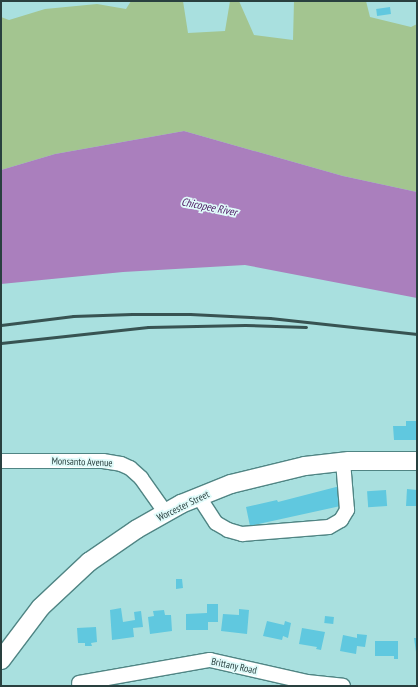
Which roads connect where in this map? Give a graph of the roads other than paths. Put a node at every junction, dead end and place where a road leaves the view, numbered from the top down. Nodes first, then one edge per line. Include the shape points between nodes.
1 (1, 461) edge
2 (343, 461) junction
3 (417, 461) edge
4 (199, 497) junction
5 (165, 512) junction
6 (1, 660) edge
7 (79, 683) dead end
8 (309, 684) edge
9 (343, 686) edge

1 - 5 street, Monsanto Avenue via 103,461 121,464 141,478
2 - 3 main road, Worcester Street
2 - 4 main road, Worcester Street via 316,464 231,484
2 - 4 street via 346,510 341,520 329,527 242,534 216,523
4 - 5 main road, Worcester Street
5 - 6 main road, Worcester Street via 86,565 41,607
7 - 8 street, Brittany Road via 210,660
8 - 9 street, Brittany Road

